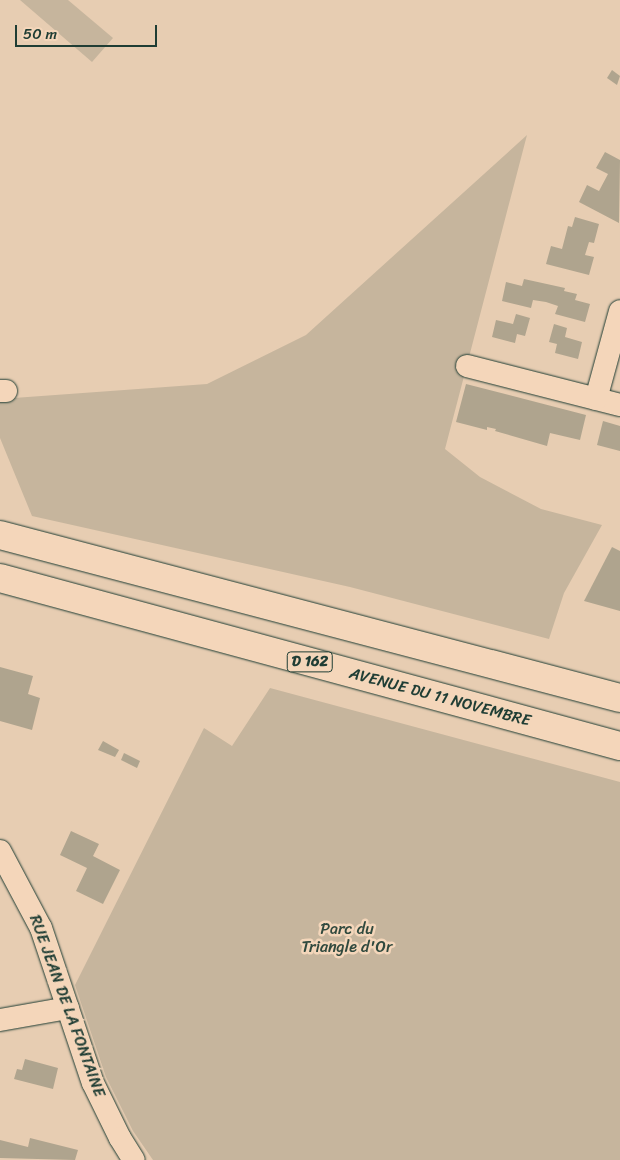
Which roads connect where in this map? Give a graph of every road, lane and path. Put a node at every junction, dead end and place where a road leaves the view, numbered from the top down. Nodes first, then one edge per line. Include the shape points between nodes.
1 (620, 311) edge
2 (467, 366) dead end
3 (596, 399) junction
4 (620, 405) edge
5 (0, 535) edge
6 (0, 578) edge
7 (620, 698) edge
8 (620, 746) edge
9 (0, 851) edge
10 (9, 885) edge
11 (68, 1008) junction
12 (0, 1020) edge
13 (134, 1160) edge

1 - 3 street
2 - 3 street
3 - 4 street
5 - 7 main road
6 - 8 main road, AVENUE DU 11 NOVEMBRE / D 162
9 - 10 street, RUE JEAN DE LA FONTAINE
10 - 11 street, RUE JEAN DE LA FONTAINE via 41,928
11 - 12 street
11 - 13 street, RUE JEAN DE LA FONTAINE via 93,1083

